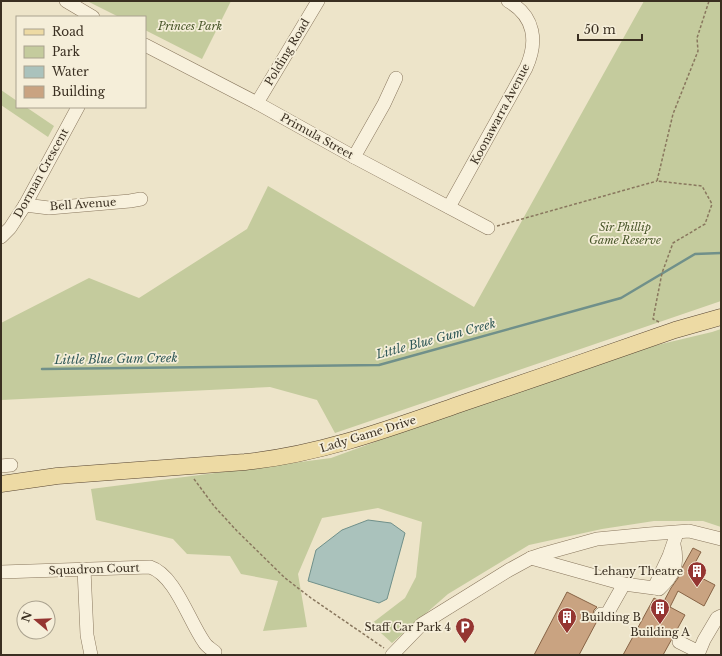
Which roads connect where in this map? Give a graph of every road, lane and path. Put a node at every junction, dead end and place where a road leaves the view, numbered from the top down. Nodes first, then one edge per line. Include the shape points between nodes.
1 (66, 1) edge
2 (318, 1) edge
3 (508, 1) edge
4 (709, 1) edge
5 (91, 16) edge
6 (146, 46) edge
7 (396, 78) dead end
8 (257, 103) junction
9 (77, 108) edge
10 (354, 157) junction
11 (657, 181) junction
12 (141, 198) dead end
13 (25, 205) junction
14 (449, 207) junction
15 (488, 228) joint
16 (1, 237) edge
17 (721, 317) edge
18 (675, 330) junction
19 (186, 466) junction
20 (1, 484) edge
21 (675, 538) junction
22 (721, 539) edge
23 (531, 558) junction
24 (84, 569) junction
25 (1, 572) edge
26 (624, 584) junction
27 (601, 614) dead end
28 (721, 616) edge
29 (679, 642) dead end
30 (215, 652) dead end
31 (392, 654) edge
32 (91, 655) edge

1 - 5 street
2 - 8 street, Polding Road
3 - 14 street, Koonawarra Avenue via 523,13 530,26 533,39 532,53
4 - 11 path via 697,38 698,51 673,114
6 - 8 street, Primula Street
7 - 10 street
8 - 10 street, Primula Street
9 - 13 street, Dorman Crescent
10 - 14 street, Primula Street
11 - 15 path
11 - 18 path via 702,186 712,204 705,224 673,243 662,273 653,319
12 - 13 street, Bell Avenue via 49,208
13 - 16 street, Dorman Crescent
14 - 15 street, Primula Street
17 - 18 main road, Lady Game Drive
18 - 19 main road, Lady Game Drive via 364,437 274,459
19 - 20 main road, Lady Game Drive via 57,476
19 - 31 path via 214,506 285,578
21 - 22 street via 689,531
21 - 23 street via 648,534 597,539
21 - 26 street via 654,588
23 - 26 street
23 - 31 street via 422,624
24 - 25 street, Squadron Court
24 - 30 street, Squadron Court via 156,569 168,579 204,643
24 - 32 street via 87,635
26 - 27 street via 607,614
28 - 29 street via 717,618 699,652

